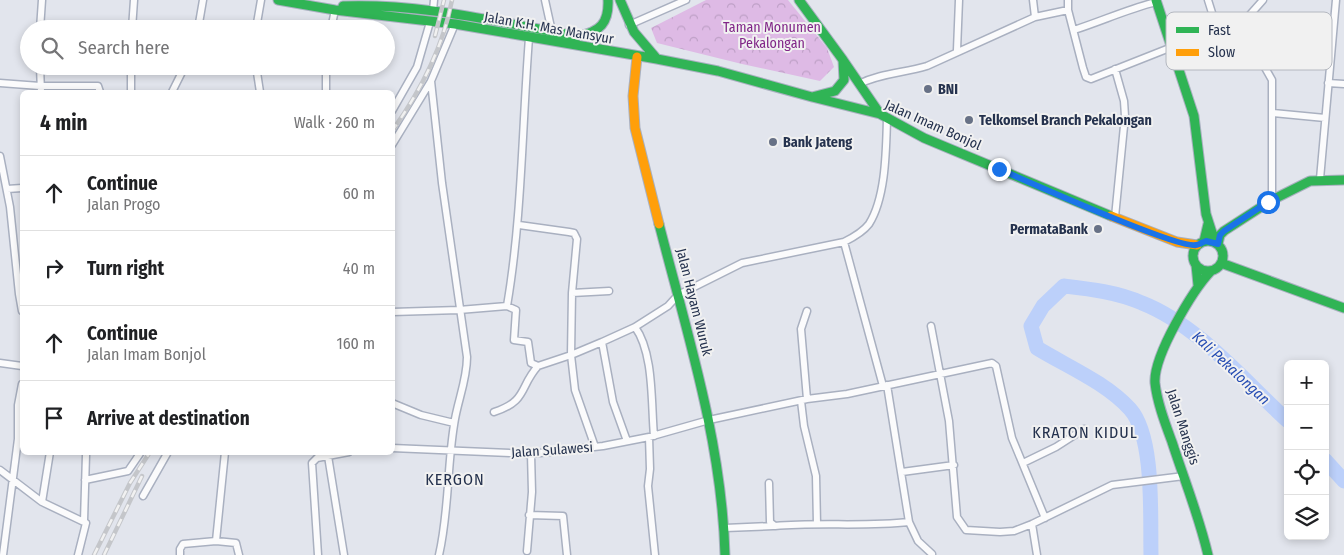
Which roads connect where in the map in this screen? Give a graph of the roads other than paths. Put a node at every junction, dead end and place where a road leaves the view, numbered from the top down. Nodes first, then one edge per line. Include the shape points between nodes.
1 (42, 0) edge
2 (134, 0) edge
3 (203, 0) edge
4 (261, 0) edge
5 (278, 0) edge
6 (434, 0) edge
7 (545, 0) edge
8 (608, 0) edge
9 (620, 0) edge
10 (686, 0) edge
11 (800, 0) edge
12 (959, 0) edge
13 (1033, 0) edge
14 (1068, 0) edge
15 (1208, 0) edge
16 (1252, 0) edge
17 (1263, 0) edge
18 (1336, 0) edge
19 (293, 1) edge
20 (1156, 1) edge
21 (369, 2) edge
22 (318, 6) junction
23 (1253, 9) junction
24 (335, 10) junction
25 (1068, 10) junction
26 (433, 11) junction
27 (1212, 12) edge
28 (1251, 12) edge
29 (372, 15) junction
30 (1036, 17) junction
31 (41, 20) edge
32 (133, 20) edge
33 (200, 20) edge
34 (258, 20) edge
35 (333, 20) edge
36 (430, 22) junction
37 (455, 24) junction
38 (629, 25) junction
39 (1074, 30) junction
40 (1166, 30) edge
41 (552, 32) junction
42 (529, 38) junction
43 (1332, 42) edge
44 (1166, 49) edge
45 (957, 50) junction
46 (637, 57) junction
47 (657, 59) junction
48 (843, 60) junction
49 (1115, 69) junction
50 (1179, 70) edge
51 (1267, 70) edge
52 (1329, 70) edge
53 (40, 75) edge
54 (131, 75) edge
55 (180, 75) edge
56 (257, 75) edge
57 (326, 75) edge
58 (431, 81) junction
59 (0, 83) edge
60 (1328, 83) junction
61 (859, 84) junction
62 (1344, 84) edge
63 (41, 89) edge
64 (99, 90) edge
65 (131, 90) edge
66 (173, 90) edge
67 (260, 90) edge
68 (326, 90) edge
69 (812, 98) junction
70 (395, 106) edge
71 (1273, 113) junction
72 (883, 116) junction
73 (1325, 118) junction
74 (395, 140) edge
75 (0, 156) edge
76 (2, 172) edge
77 (1320, 179) junction
78 (1344, 180) edge
79 (20, 188) edge
80 (7, 189) junction
81 (1272, 200) junction
82 (1115, 217) junction
83 (1208, 224) junction
84 (519, 225) junction
85 (844, 242) junction
86 (1177, 242) junction
87 (1200, 243) junction
88 (1216, 244) junction
89 (1221, 262) junction
90 (1195, 263) junction
91 (1211, 271) junction
92 (1198, 285) junction
93 (609, 291) dead end
94 (572, 293) junction
95 (20, 294) edge
96 (678, 295) junction
97 (507, 306) junction
98 (1344, 308) edge
99 (460, 310) junction
100 (807, 311) dead end
101 (395, 312) edge
102 (931, 326) dead end
103 (635, 327) junction
104 (602, 342) junction
105 (571, 355) junction
106 (0, 363) edge
107 (20, 366) edge
108 (538, 366) junction
109 (941, 373) junction
110 (885, 386) junction
111 (20, 394) edge
112 (804, 400) junction
113 (395, 404) edge
114 (494, 412) dead end
115 (709, 420) junction
116 (454, 423) junction
117 (1084, 429) dead end
118 (651, 437) junction
119 (627, 441) junction
120 (595, 447) junction
121 (395, 448) edge
122 (452, 451) junction
123 (531, 454) junction
124 (50, 455) edge
125 (86, 455) dead end
126 (139, 455) edge
127 (166, 455) edge
128 (225, 455) edge
129 (313, 455) edge
130 (334, 455) edge
131 (328, 456) junction
132 (313, 460) junction
133 (1023, 463) junction
134 (954, 465) junction
135 (0, 470) edge
136 (902, 472) junction
137 (1184, 476) junction
138 (11, 480) junction
139 (85, 480) junction
140 (769, 483) dead end
141 (143, 496) dead end
142 (42, 502) junction
143 (530, 515) junction
144 (1045, 518) junction
145 (84, 521) junction
146 (909, 522) junction
147 (817, 524) junction
148 (1032, 524) junction
149 (773, 526) junction
150 (725, 528) junction
151 (2, 541) edge
152 (216, 541) junction
153 (527, 550) dead end
154 (725, 553) edge
155 (932, 554) edge
156 (3, 555) edge
157 (78, 555) edge
158 (180, 555) edge
159 (240, 555) edge
160 (318, 555) edge
161 (344, 555) edge
162 (439, 555) edge
163 (567, 555) edge
164 (655, 555) edge
165 (1037, 555) edge
166 (1208, 555) edge

1 - 31 street
2 - 32 street
3 - 33 street
4 - 34 street
5 - 19 main road, Jalan K.H. Mas Mansyur
6 - 26 street
7 - 41 street
8 - 41 main road, Jalan K.H. Mas Mansyur via 608,20 600,30 578,36
9 - 38 main road
10 - 38 street
11 - 48 main road
12 - 45 street
13 - 30 street
14 - 25 street
15 - 27 street
16 - 23 street
17 - 23 street
18 - 43 street
19 - 22 main road, Jalan K.H. Mas Mansyur
20 - 39 street
20 - 40 main road
21 - 22 main road, Jalan K.H. Mas Mansyur
21 - 26 main road, Jalan K.H. Mas Mansyur
21 - 29 main road
22 - 24 main road, Jalan K.H. Mas Mansyur
23 - 28 street
24 - 29 main road, Jalan K.H. Mas Mansyur
24 - 35 street
25 - 30 street
25 - 39 street
26 - 41 main road, Jalan K.H. Mas Mansyur
29 - 36 main road, Jalan K.H. Mas Mansyur
30 - 45 street
36 - 37 main road, Jalan K.H. Mas Mansyur
36 - 70 street via 418,67
37 - 42 main road, Jalan K.H. Mas Mansyur
37 - 58 street
38 - 47 main road via 638,41
39 - 49 street via 1086,77 1091,79
42 - 46 main road, Jalan K.H. Mas Mansyur
42 - 84 street
44 - 49 street
45 - 61 street via 912,71 879,75
46 - 47 main road, Jalan K.H. Mas Mansyur
46 - 96 main road, Jalan Hayam Wuruk via 633,96 635,128
47 - 69 main road, Jalan Imam Bonjol via 766,83
48 - 61 main road
48 - 69 main road via 842,85 831,93
49 - 82 street via 1125,116
50 - 83 main road via 1194,116
51 - 71 street
52 - 60 street
53 - 63 street
54 - 65 street
55 - 66 street
56 - 67 street
57 - 68 street
58 - 74 street
58 - 99 street
59 - 63 street
60 - 62 street
60 - 73 street
61 - 72 main road
63 - 64 street via 98,86
69 - 72 main road, Jalan Imam Bonjol
71 - 73 street
71 - 81 street
72 - 82 main road, Jalan Imam Bonjol via 924,138
72 - 85 street via 885,170 877,203 868,225
73 - 77 street
75 - 76 street
76 - 80 street
77 - 78 main road
77 - 81 main road
79 - 80 street
80 - 95 street
81 - 88 main road via 1224,231
82 - 86 main road, Jalan Imam Bonjol
83 - 87 main road
83 - 88 main road
84 - 94 street via 574,233 577,239
84 - 97 street
85 - 96 street via 742,262
85 - 110 street
86 - 87 main road
86 - 90 main road
87 - 88 main road
87 - 90 main road via 1194,251
88 - 89 main road via 1222,251
89 - 91 main road
89 - 98 main road
90 - 91 main road via 1204,271
90 - 92 main road
91 - 92 main road, Jalan Manggis
92 - 137 main road, Jalan Manggis via 1162,351 1156,369 1156,394
93 - 94 street
94 - 105 street
96 - 103 street via 668,306
96 - 115 main road, Jalan Hayam Wuruk
97 - 99 street
97 - 108 street via 516,310 514,340 528,342 532,363
99 - 101 street
99 - 116 street via 467,367
100 - 112 street via 801,329
102 - 109 street
103 - 104 street
103 - 118 street via 643,338 647,357
104 - 105 street
104 - 119 street via 613,402
105 - 108 street
105 - 120 street via 574,390
106 - 107 street
108 - 114 street via 524,392 505,408
109 - 110 street, Jalan Sulawesi
109 - 133 street, Jalan Sulawesi via 989,363 996,366 1008,424
109 - 134 street
110 - 112 street, Jalan Sulawesi
110 - 136 street
111 - 138 street via 18,439
112 - 115 street, Jalan Sulawesi
112 - 147 street via 804,426 816,476
113 - 116 street
115 - 118 street, Jalan Sulawesi
115 - 150 main road, Jalan Hayam Wuruk
116 - 122 street
117 - 133 street
118 - 119 street, Jalan Sulawesi
118 - 164 street via 648,486
119 - 120 street, Jalan Sulawesi
120 - 123 street, Jalan Sulawesi
121 - 122 street, Jalan Sulawesi
122 - 123 street, Jalan Sulawesi
122 - 162 street via 446,522
123 - 143 street
124 - 142 street
125 - 139 street
126 - 139 street via 128,472
127 - 141 street
128 - 152 street
129 - 132 street
130 - 131 street
131 - 132 street
131 - 161 street
132 - 160 street via 311,471
133 - 144 street
134 - 136 street
134 - 148 street via 957,517 963,527 969,531 1000,532
135 - 138 street
136 - 146 street
137 - 144 street via 1108,486
137 - 166 main road, Jalan Manggis
138 - 142 street
138 - 151 street
139 - 145 street
140 - 149 street via 770,522
142 - 145 street
143 - 153 street
143 - 163 street via 562,516
144 - 148 street
145 - 157 street via 87,528
146 - 147 street via 877,526
146 - 155 street via 918,540
147 - 149 street
148 - 165 street
149 - 150 street
150 - 154 main road, Jalan Hayam Wuruk
151 - 156 street
152 - 158 street via 183,544
152 - 159 street via 236,543

